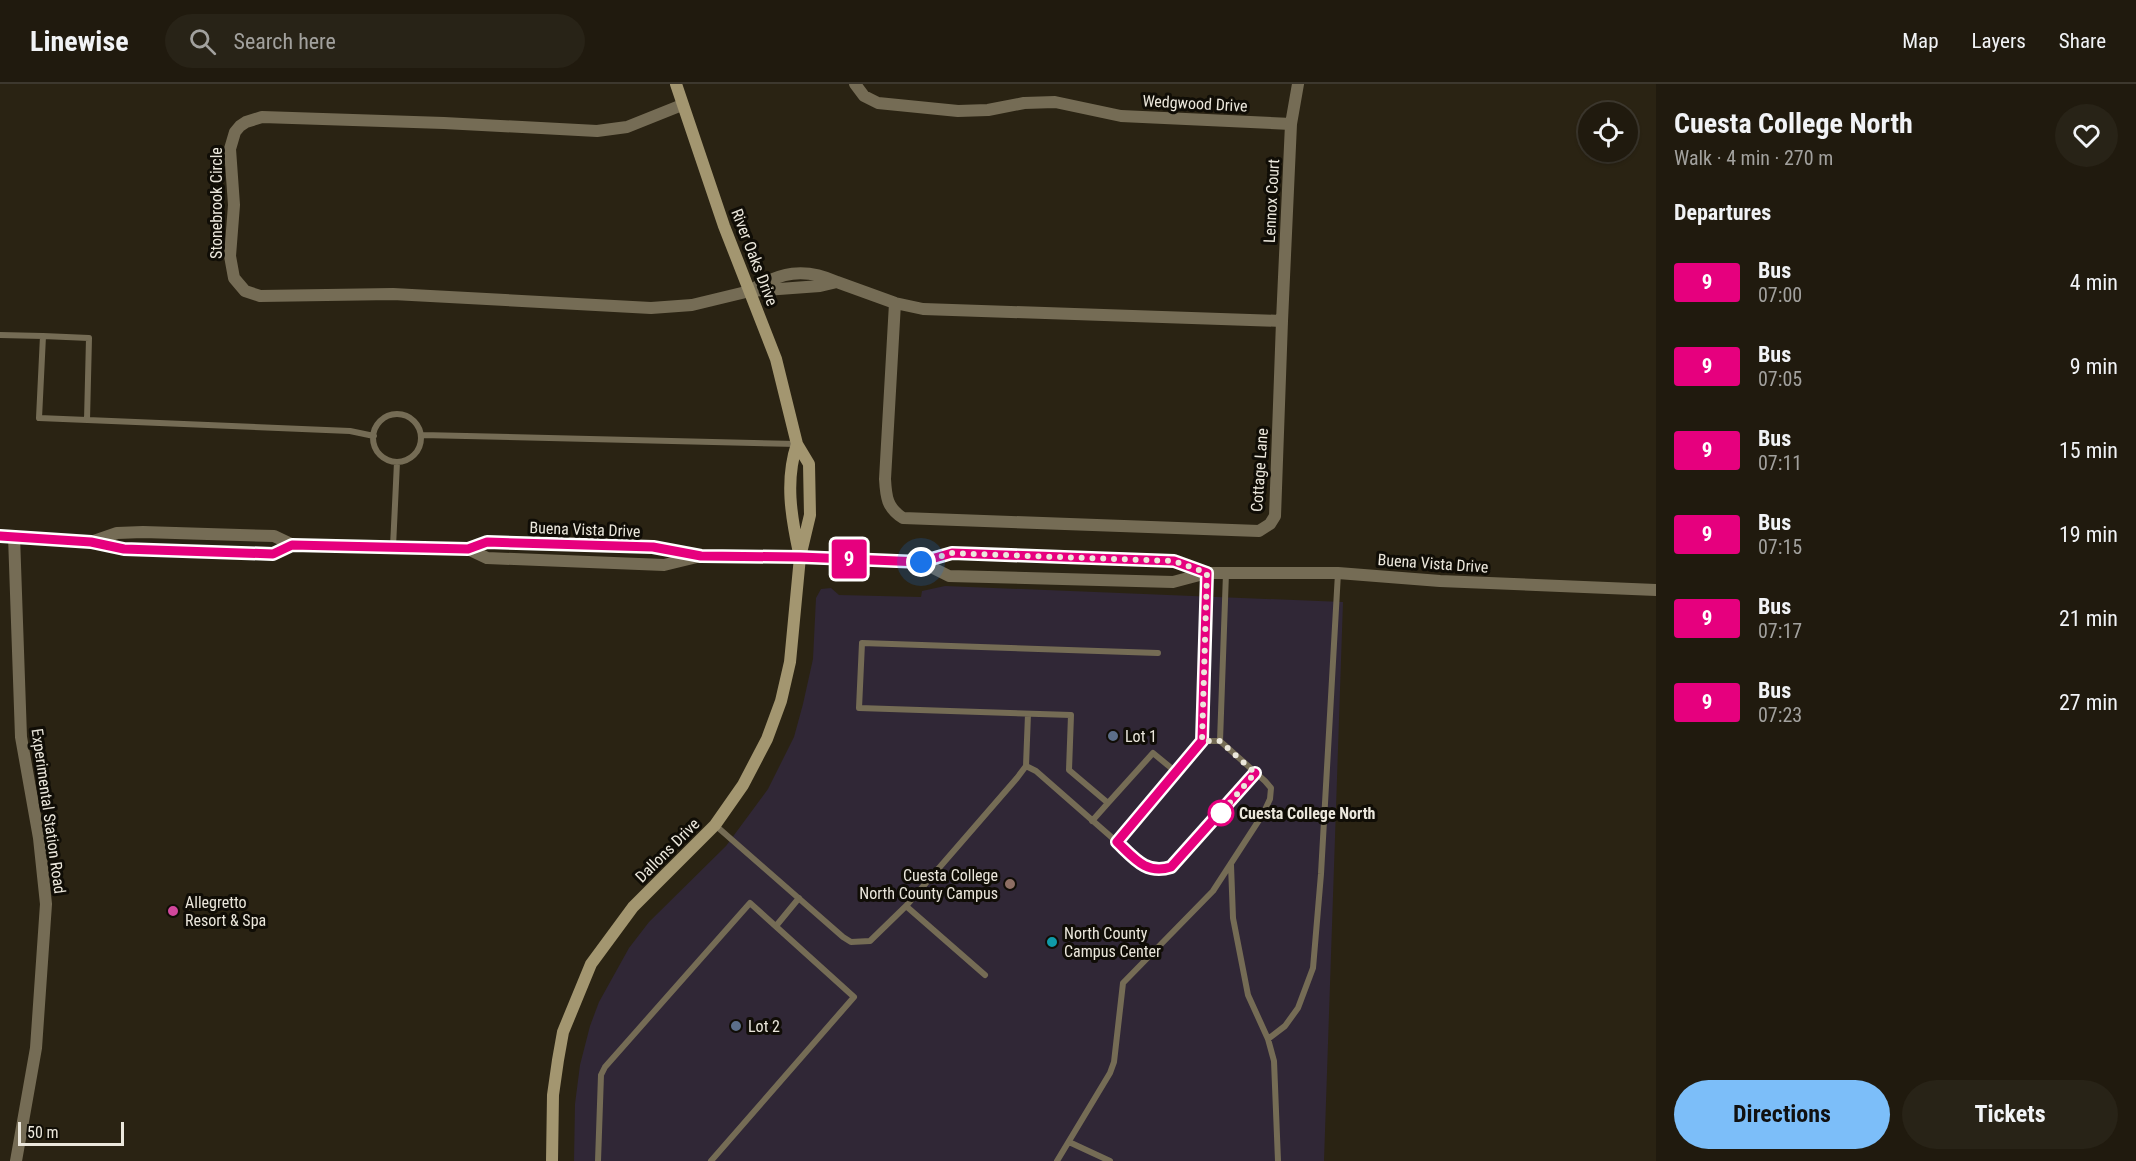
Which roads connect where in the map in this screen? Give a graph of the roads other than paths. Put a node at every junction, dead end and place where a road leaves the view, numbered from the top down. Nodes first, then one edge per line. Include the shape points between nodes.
1 (676, 84) edge
2 (855, 84) edge
3 (1298, 84) edge
4 (682, 105) junction
5 (1291, 124) junction
6 (750, 291) junction
7 (896, 303) junction
8 (1282, 321) junction
9 (0, 335) edge
10 (43, 336) junction
11 (87, 420) junction
12 (422, 435) junction
13 (374, 436) junction
14 (797, 444) junction
15 (397, 462) junction
16 (0, 536) edge
17 (14, 536) junction
18 (91, 542) junction
19 (292, 545) junction
20 (393, 547) junction
21 (468, 549) junction
22 (701, 556) junction
23 (800, 557) junction
24 (921, 562) junction
25 (1207, 573) junction
26 (1226, 573) junction
27 (1338, 573) junction
28 (1656, 590) edge
29 (1158, 653) dead end
30 (1028, 714) junction
31 (1202, 741) junction
32 (1220, 741) junction
33 (1026, 766) junction
34 (1176, 772) junction
35 (1255, 773) junction
36 (1108, 803) junction
37 (1092, 821) junction
38 (716, 825) junction
39 (1117, 842) junction
40 (1231, 864) junction
41 (799, 898) junction
42 (906, 906) junction
43 (776, 926) junction
44 (985, 975) dead end
45 (1268, 1039) junction
46 (1069, 1142) junction
47 (16, 1161) edge
48 (552, 1161) edge
49 (598, 1161) edge
50 (711, 1161) edge
51 (1057, 1161) edge
52 (1110, 1161) edge
53 (1278, 1161) edge

1 - 4 street, River Oaks Drive
2 - 5 street, Wedgwood Drive via 864,96 878,104 958,111 1055,102 1121,116
3 - 5 street, Lennox Court
4 - 6 street, River Oaks Drive
4 - 6 street, Stonebrook Circle via 627,127 597,131 274,118 246,122 235,132 230,149 234,205 230,256 234,278 245,291 260,296 393,294 651,308 692,305
5 - 8 street, Lennox Court
6 - 7 street via 837,282
6 - 14 street, River Oaks Drive via 776,359
7 - 8 street via 923,309
7 - 8 street, Cottage Lane via 885,479 886,501 903,518 1259,531 1275,516
9 - 10 lane
10 - 11 lane via 89,338
10 - 11 lane via 39,418
11 - 13 lane via 350,430
12 - 13 lane via 414,420 400,414 384,418
12 - 14 lane
12 - 15 lane via 414,456
13 - 15 lane via 379,454
14 - 23 street, River Oaks Drive via 790,466 791,515
14 - 23 street, River Oaks Drive via 809,464 810,491 810,515
15 - 20 lane
16 - 17 street, Buena Vista Drive
17 - 18 street, Buena Vista Drive
17 - 47 street, Experimental Station Road via 21,737 46,904 36,1048
18 - 19 street, Buena Vista Drive via 124,549 273,554
18 - 19 street, Buena Vista Drive via 117,533 143,532 274,536
19 - 20 street, Buena Vista Drive
20 - 21 street, Buena Vista Drive
21 - 22 street, Buena Vista Drive via 487,542 641,547
21 - 22 street, Buena Vista Drive via 487,558 664,565
22 - 23 street, Buena Vista Drive
23 - 24 street, Buena Vista Drive
23 - 38 street, Dallons Drive via 790,662 781,701 743,785
24 - 25 street, Buena Vista Drive via 952,553 1174,561
24 - 25 street, Buena Vista Drive via 949,576 1173,582
25 - 26 street, Buena Vista Drive
25 - 31 lane
26 - 27 street, Buena Vista Drive
26 - 32 lane
27 - 28 street, Buena Vista Drive
27 - 45 lane via 1322,863 1312,968 1298,1008 1285,1026
29 - 30 lane via 862,643 859,708
30 - 33 lane
30 - 36 lane via 1071,715 1069,770
31 - 32 lane
31 - 34 lane
32 - 35 lane
33 - 37 lane
33 - 42 lane
34 - 36 lane via 1153,753
34 - 39 lane
35 - 39 lane via 1171,867 1152,871
35 - 40 lane via 1270,788 1270,799
36 - 37 lane
37 - 39 lane
38 - 41 lane
38 - 48 street, Dallons Drive via 633,907 591,964 563,1032 553,1095
40 - 45 lane via 1233,918 1248,995
40 - 46 lane via 1213,891 1124,983 1114,1062
41 - 42 lane via 843,938 861,943 878,936
41 - 43 lane
42 - 44 lane
43 - 49 lane via 750,903 604,1067
43 - 50 lane via 854,996
45 - 53 lane via 1277,1088
46 - 51 lane
46 - 52 lane

